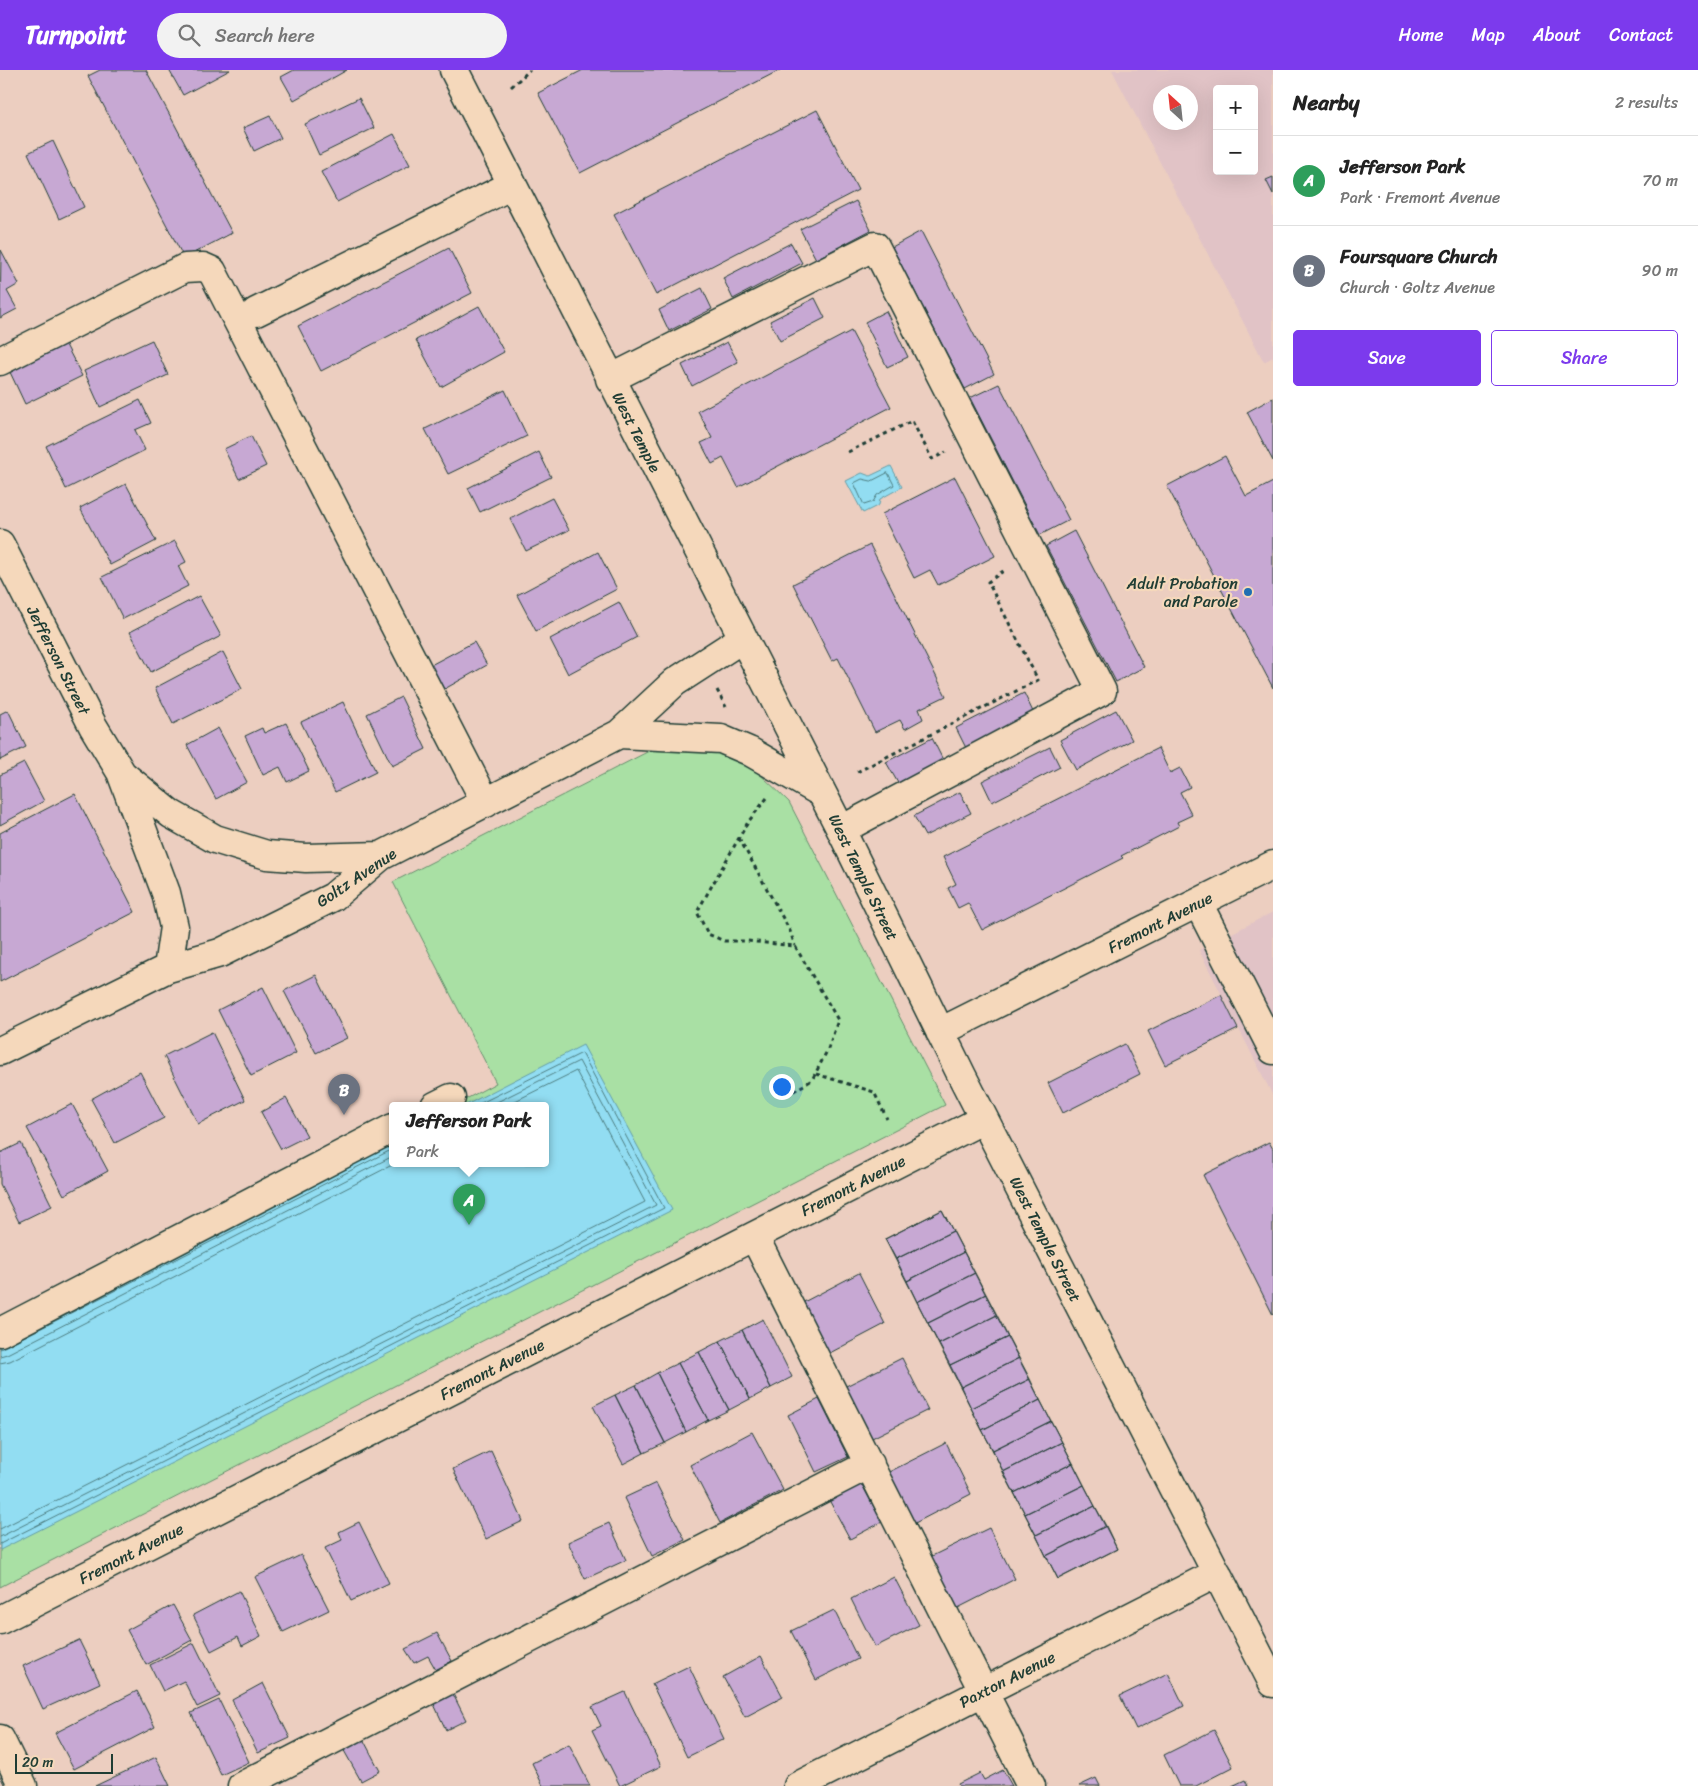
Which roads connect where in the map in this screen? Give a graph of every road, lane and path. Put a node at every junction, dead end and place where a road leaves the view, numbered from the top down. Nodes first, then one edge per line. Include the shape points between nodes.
1 (454, 70) edge
2 (530, 70) edge
3 (511, 87) dead end
4 (512, 185) junction
5 (256, 312) dead end
6 (0, 361) edge
7 (610, 379) junction
8 (848, 452) dead end
9 (953, 455) dead end
10 (0, 544) edge
11 (1010, 566) dead end
12 (743, 638) junction
13 (715, 685) dead end
14 (726, 707) dead end
15 (619, 734) junction
16 (857, 772) dead end
17 (122, 774) junction
18 (771, 793) dead end
19 (822, 793) junction
20 (486, 803) junction
21 (842, 830) junction
22 (739, 838) junction
23 (381, 856) junction
24 (1273, 865) edge
25 (1198, 903) junction
26 (795, 946) junction
27 (168, 968) junction
28 (940, 1032) junction
29 (1273, 1050) edge
30 (0, 1051) edge
31 (816, 1074) junction
32 (789, 1094) dead end
33 (887, 1120) dead end
34 (984, 1120) junction
35 (389, 1130) edge
36 (754, 1236) junction
37 (0, 1332) edge
38 (870, 1464) junction
39 (1217, 1573) junction
40 (0, 1620) edge
41 (1273, 1683) edge
42 (984, 1691) junction
43 (0, 1739) edge
44 (23, 1786) edge
45 (242, 1786) edge
46 (798, 1786) edge
47 (1031, 1786) edge

1 - 4 street, West Temple
2 - 3 path
4 - 5 street
4 - 7 street, West Temple
6 - 20 street via 186,268 203,267 212,271
7 - 12 street, West Temple
7 - 21 street via 875,246 1102,692
8 - 9 path via 912,421 932,459 948,451
10 - 17 street, Jefferson Street via 93,726
11 - 16 path via 988,582 1038,680
12 - 15 street, Goltz Avenue via 675,682
12 - 19 street, West Temple
13 - 14 path
15 - 19 street via 721,738
15 - 20 street, Goltz Avenue
17 - 23 street, Jefferson Street via 171,814 215,839 267,855 306,858
17 - 27 street, Jefferson Street via 166,894 174,927
18 - 22 path
19 - 21 street, West Temple Street
20 - 23 street, Goltz Avenue
21 - 28 street, West Temple Street
22 - 26 path via 790,930
22 - 26 path via 697,912 708,934 724,941
23 - 27 street, Goltz Avenue via 333,896 220,953
24 - 25 street, Fremont Avenue
25 - 28 street, Fremont Avenue
25 - 29 street
26 - 31 path via 838,1020
27 - 30 street, Goltz Avenue
28 - 34 street, West Temple Street
31 - 32 path
31 - 33 path via 874,1092
34 - 36 street, Fremont Avenue
34 - 39 street, West Temple Street
35 - 37 street
36 - 38 street
36 - 40 street, Fremont Avenue
38 - 42 street
38 - 45 street
39 - 41 street, West Temple Street
39 - 42 street, Paxton Avenue
42 - 46 street, Paxton Avenue
42 - 47 street
43 - 44 street

